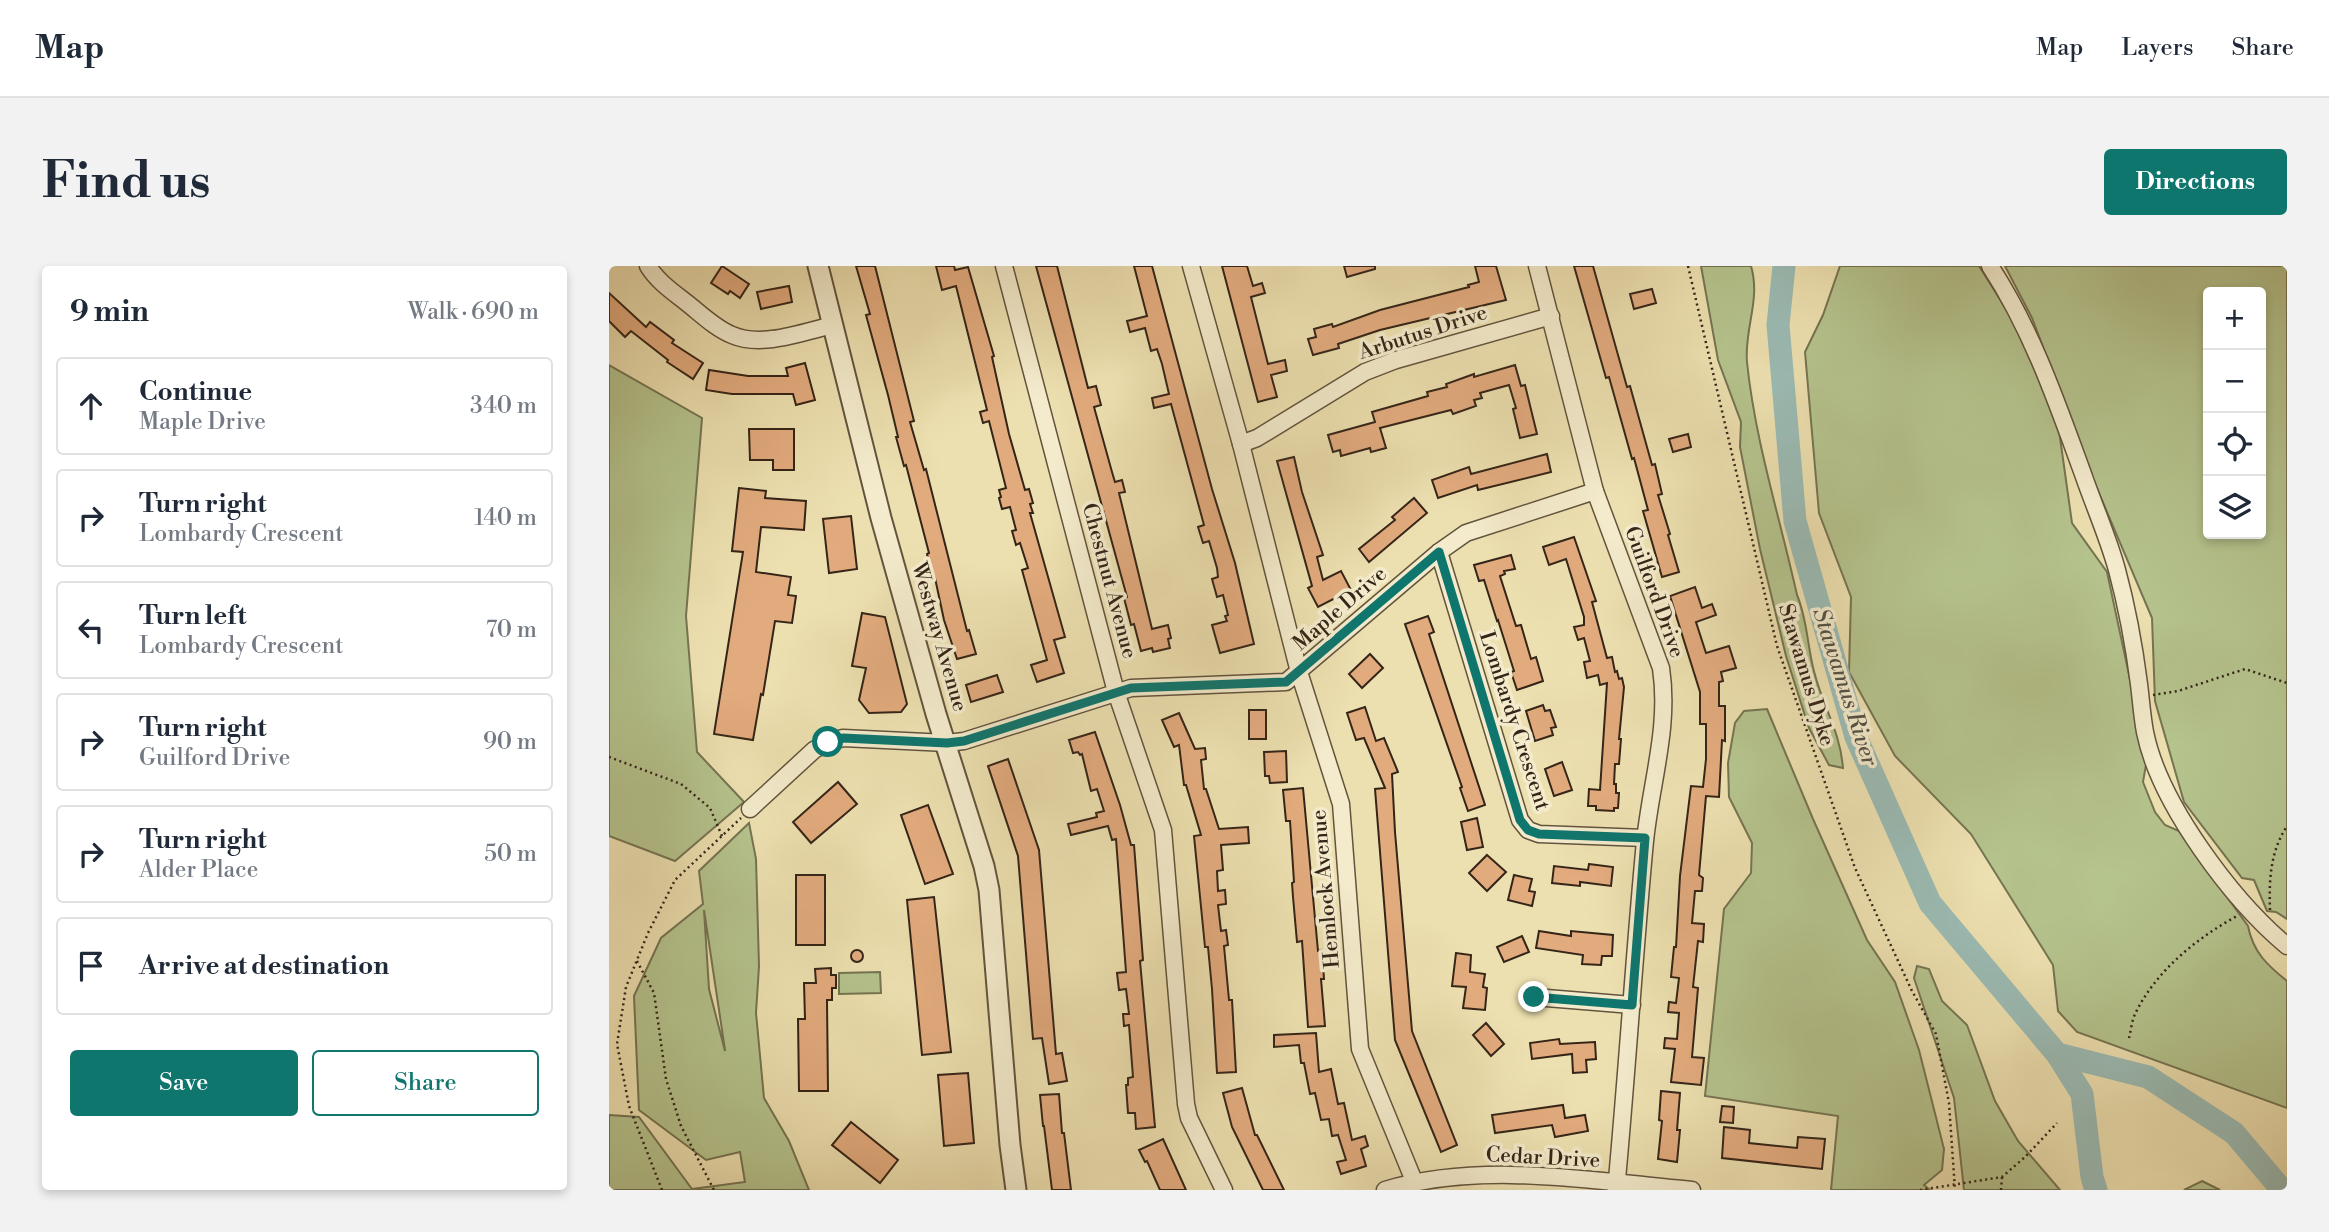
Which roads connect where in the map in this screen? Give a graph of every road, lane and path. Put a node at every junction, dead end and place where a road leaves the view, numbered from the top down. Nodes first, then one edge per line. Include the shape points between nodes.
1 (648, 266) edge
2 (818, 266) edge
3 (1004, 266) edge
4 (1191, 266) edge
5 (1537, 266) edge
6 (1688, 266) edge
7 (1990, 266) edge
8 (1551, 316) junction
9 (834, 325) junction
10 (1241, 444) junction
11 (1595, 491) junction
12 (1439, 552) junction
13 (1299, 672) junction
14 (2287, 683) edge
15 (1117, 692) junction
16 (2141, 697) junction
17 (947, 743) junction
18 (609, 757) edge
19 (750, 809) joint
20 (2287, 826) edge
21 (722, 836) junction
22 (1645, 838) junction
23 (2249, 909) junction
24 (2263, 924) junction
25 (2287, 946) edge
26 (637, 961) junction
27 (1534, 997) dead end
28 (1632, 1005) junction
29 (2129, 1038) dead end
30 (2057, 1122) dead end
31 (2001, 1177) junction
32 (1414, 1181) junction
33 (1616, 1186) edge
34 (1954, 1188) edge
35 (662, 1190) edge
36 (714, 1190) edge
37 (1016, 1190) edge
38 (1224, 1190) edge
39 (1385, 1190) edge
40 (1692, 1190) edge
41 (1920, 1190) edge
42 (2001, 1190) edge

1 - 9 street via 659,281 733,335 771,339
2 - 9 street, Westway Avenue
3 - 15 street, Chestnut Avenue
4 - 10 street, Hemlock Avenue
5 - 8 street, Guilford Drive
6 - 34 path, Stawamus Dyke via 1777,646 1855,868 1936,1034 1949,1103
7 - 16 street via 2030,338 2116,565
8 - 10 street, Arbutus Drive via 1379,366
8 - 11 street, Guilford Drive
9 - 17 street, Westway Avenue via 881,518
10 - 13 street, Hemlock Avenue
11 - 12 street, Maple Drive via 1466,533
11 - 22 street, Guilford Drive via 1661,668 1664,721
12 - 13 street, Maple Drive
12 - 22 street, Lombardy Crescent via 1520,820 1539,834
13 - 15 street, Maple Drive via 1273,685 1143,686
13 - 32 street, Hemlock Avenue via 1341,804 1360,1049
14 - 16 path via 2245,669 2178,691
15 - 17 street, Maple Drive
15 - 38 street, Chestnut Avenue via 1163,830 1189,1118
16 - 23 street via 2146,734 2171,799 2187,829
17 - 19 street, Maple Drive via 843,738 828,742
17 - 37 street, Westway Avenue via 989,890
18 - 21 path via 681,784 710,808
19 - 21 path
20 - 24 path via 2272,860 2270,910
21 - 26 path via 675,880
22 - 28 street, Guilford Drive
23 - 24 street
23 - 29 path via 2208,932 2158,977 2134,1014
24 - 25 street
26 - 35 path via 626,987 617,1044 629,1106
26 - 36 path via 655,993 666,1079 681,1126
27 - 28 street
28 - 33 street, Guilford Drive
30 - 31 path
31 - 34 path
31 - 42 path
32 - 33 street, Cedar Drive via 1497,1174
32 - 39 street, Cedar Drive
33 - 40 street, Cedar Drive
34 - 41 path

